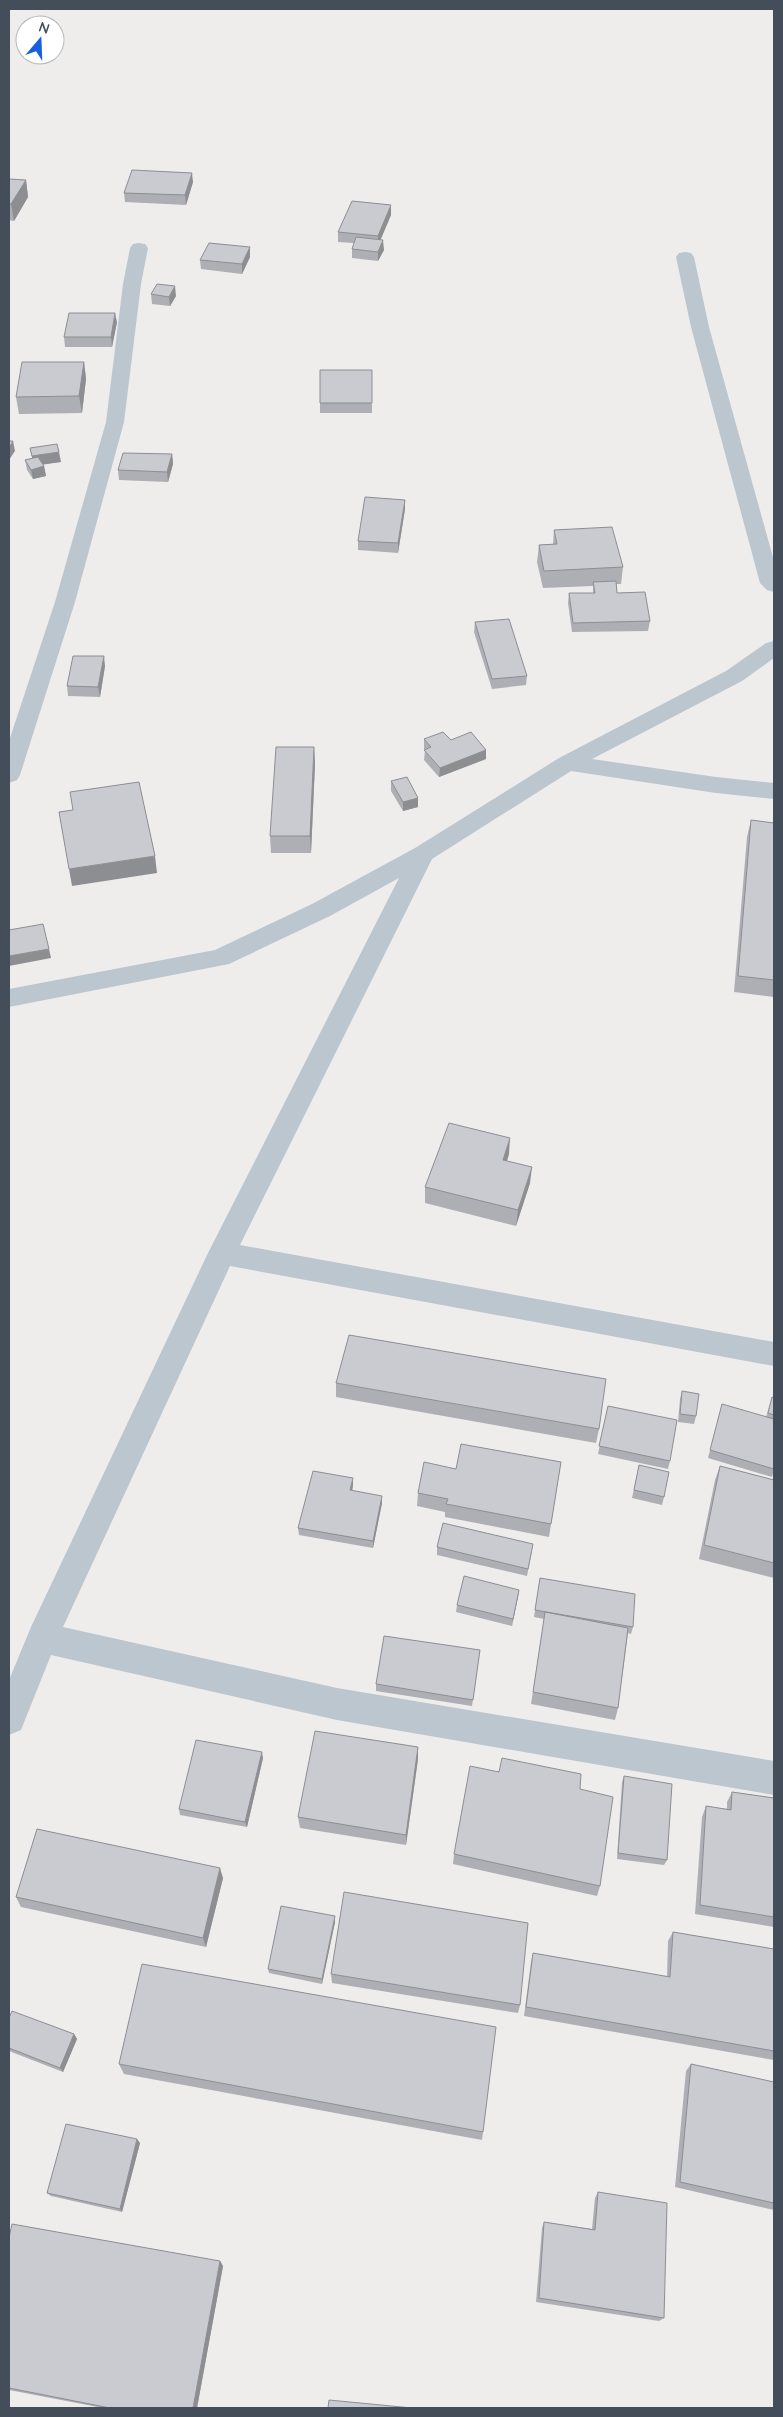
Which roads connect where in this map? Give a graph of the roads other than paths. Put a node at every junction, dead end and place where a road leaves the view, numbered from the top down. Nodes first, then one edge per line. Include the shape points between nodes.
1 (139, 248) dead end
2 (686, 257) dead end
3 (774, 586) edge
4 (774, 648) edge
5 (567, 763) junction
6 (9, 775) edge
7 (774, 791) edge
8 (423, 854) junction
9 (9, 998) edge
10 (222, 1253) junction
11 (774, 1354) edge
12 (42, 1638) junction
13 (9, 1720) edge
14 (774, 1778) edge

1 - 6 street via 115,422 65,602
2 - 3 street via 700,327 770,583
4 - 5 street via 734,676
5 - 7 street
5 - 8 street
8 - 9 street via 321,910 220,958
8 - 10 street
10 - 11 street
10 - 12 street
12 - 13 street
12 - 14 street via 338,1704

